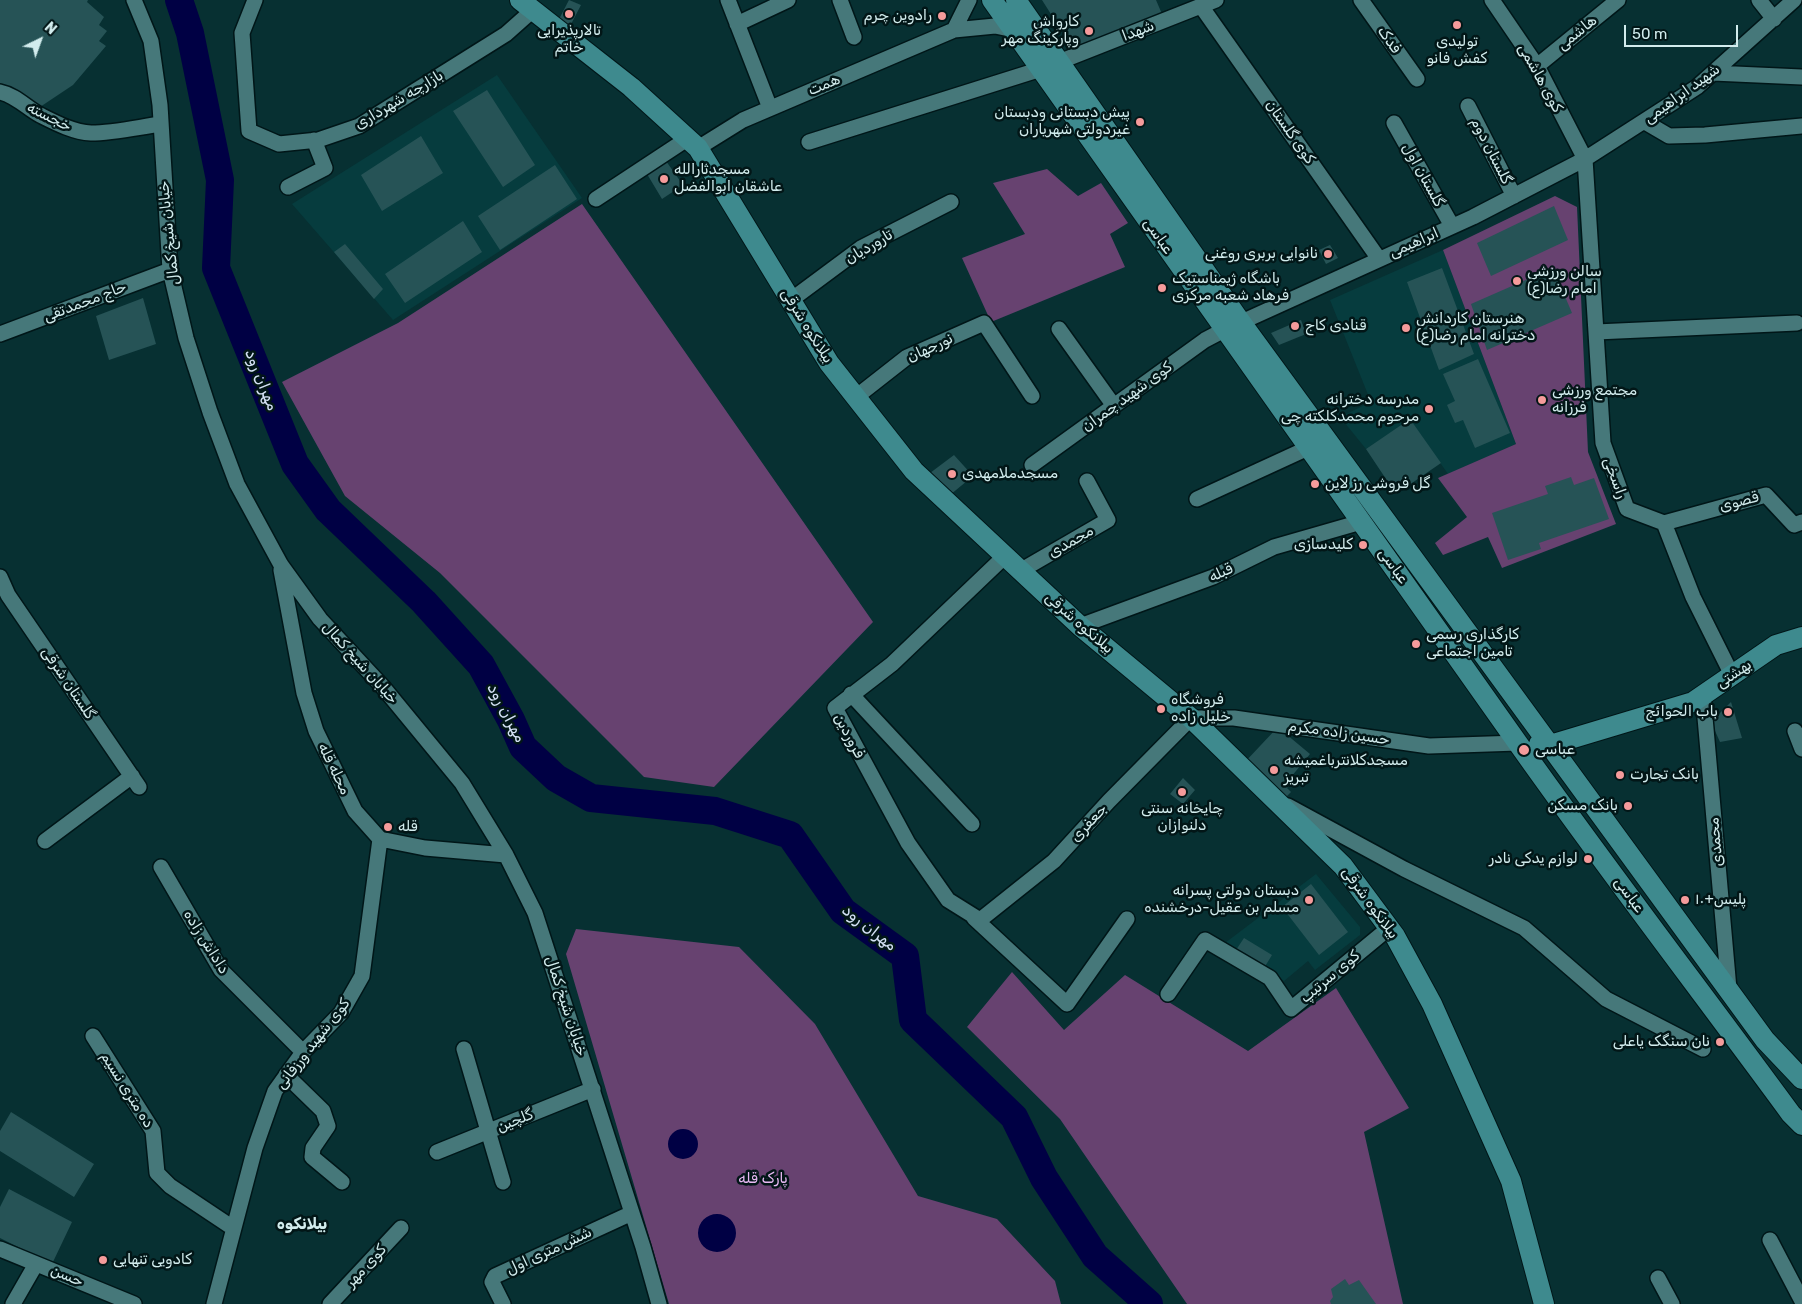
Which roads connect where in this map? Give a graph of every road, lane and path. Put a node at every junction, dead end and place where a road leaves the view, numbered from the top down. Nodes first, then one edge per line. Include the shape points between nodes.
1 (134, 0) edge
2 (255, 0) edge
3 (728, 0) edge
4 (788, 0) edge
5 (840, 0) edge
6 (969, 0) edge
7 (992, 0) edge
8 (1016, 0) edge
9 (1216, 0) edge
10 (1361, 0) edge
11 (1492, 0) edge
12 (1618, 0) edge
13 (1759, 0) edge
14 (1794, 0) edge
15 (526, 5) edge
16 (1201, 6) junction
17 (1774, 20) junction
18 (736, 24) junction
19 (954, 30) junction
20 (1014, 30) junction
21 (1041, 35) junction
22 (854, 37) dead end
23 (1060, 61) junction
24 (1537, 66) junction
25 (1041, 69) junction
26 (1713, 73) junction
27 (1802, 77) edge
28 (1417, 79) dead end
29 (0, 92) edge
30 (1468, 106) dead end
31 (770, 108) junction
32 (1645, 122) junction
33 (1394, 123) dead end
34 (161, 124) junction
35 (1802, 126) edge
36 (314, 140) junction
37 (809, 142) dead end
38 (693, 143) junction
39 (1585, 158) junction
40 (288, 188) dead end
41 (1514, 196) junction
42 (596, 199) dead end
43 (952, 202) dead end
44 (1452, 226) junction
45 (1379, 259) junction
46 (170, 270) junction
47 (791, 300) junction
48 (1796, 323) dead end
49 (1232, 325) junction
50 (1059, 329) dead end
51 (1, 332) edge
52 (1596, 332) junction
53 (1032, 396) dead end
54 (856, 397) junction
55 (1114, 406) junction
56 (1308, 448) junction
57 (1032, 465) dead end
58 (1087, 481) dead end
59 (1198, 499) dead end
60 (1380, 515) junction
61 (1361, 522) junction
62 (1802, 522) edge
63 (1664, 523) junction
64 (1006, 556) junction
65 (281, 565) junction
66 (1020, 571) junction
67 (0, 577) edge
68 (1080, 626) junction
69 (1802, 636) edge
70 (1732, 675) junction
71 (851, 694) junction
72 (1703, 695) junction
73 (1191, 718) junction
74 (1795, 731) dead end
75 (1518, 743) junction
76 (1550, 745) junction
77 (1802, 749) edge
78 (1273, 798) junction
79 (972, 824) dead end
80 (380, 839) junction
81 (45, 841) dead end
82 (506, 855) junction
83 (161, 867) dead end
84 (977, 919) junction
85 (1127, 919) dead end
86 (1389, 928) junction
87 (1729, 988) junction
88 (1168, 994) dead end
89 (93, 1036) dead end
90 (464, 1049) dead end
91 (1703, 1050) dead end
92 (303, 1052) junction
93 (286, 1075) junction
94 (1802, 1079) edge
95 (593, 1089) junction
96 (1802, 1125) edge
97 (488, 1132) junction
98 (437, 1152) dead end
99 (342, 1182) dead end
100 (503, 1182) dead end
101 (632, 1213) junction
102 (233, 1228) junction
103 (402, 1228) dead end
104 (1770, 1240) dead end
105 (0, 1249) edge
106 (36, 1264) junction
107 (1658, 1278) dead end
108 (1802, 1301) edge
109 (13, 1304) edge
110 (134, 1304) edge
111 (214, 1304) edge
112 (330, 1304) edge
113 (503, 1304) edge
114 (658, 1304) edge
115 (1544, 1304) edge
116 (1672, 1304) edge

1 - 34 street, خیابان شیخ کمال via 151,41
2 - 36 street, بازارچه شهرداری via 242,33 250,131 279,144
3 - 18 street
4 - 18 street
5 - 22 street
6 - 19 street
7 - 20 main road, عباسى
8 - 21 main road, عباسى
9 - 16 street, شهدا
10 - 28 street, فدک
11 - 24 street, کوی هاشمی
12 - 24 street, هاشمی
13 - 17 street
14 - 17 street, شهید ابراهیمی
15 - 36 street, بازارچه شهرداری via 506,34 359,126
15 - 38 main road, بیلانکوه شرقی via 631,87
16 - 23 street, شهدا
16 - 45 street, کوی گلستان
17 - 26 street, شهید ابراهیمی
18 - 31 street
19 - 20 street, همت via 994,26
19 - 31 street, همت
20 - 21 street, همت
20 - 25 main road, عباسى
21 - 23 main road, عباسى
23 - 25 street, شهدا
23 - 49 main road, عباسى
24 - 39 street, کوی هاشمی
25 - 37 street, شهدا
25 - 49 main road, عباسى
26 - 27 street
26 - 32 street, شهید ابراهیمی
29 - 34 street, خجسته via 37,114 77,131 92,133
30 - 41 street, گلستان دوم
31 - 38 street, همت
32 - 35 street via 1669,136
32 - 39 street, شهید ابراهیمی
33 - 44 street, گلستان اول
34 - 46 street, خیابان شیخ کمال
36 - 40 street via 325,168
38 - 42 street, همت
38 - 47 main road, بیلانکوه شرقی
39 - 41 street, ابراهیمی
39 - 52 street, راسخی
41 - 44 street, ابراهیمی
43 - 47 street, تاروردیان via 861,248
44 - 45 street, ابراهیمی
45 - 49 street, ابراهیمی
46 - 51 street, حاج محمدتقی
46 - 65 street, خیابان شیخ کمال via 189,347 236,484
47 - 54 main road, بیلانکوه شرقی via 829,363
48 - 52 street
49 - 55 street, کوی شهید چمران
49 - 56 main road, عباسى
49 - 60 main road, عباسى
50 - 55 street
52 - 63 street, راسخی via 1603,443 1608,458 1627,509
53 - 54 street, نورجهان via 984,323 907,357
54 - 64 main road, بیلانکوه شرقی via 914,471
55 - 57 street, کوی شهید چمران
56 - 59 street
56 - 61 main road, عباسى
58 - 66 street, محمدی via 1108,520
60 - 61 main road
60 - 76 main road, عباسى
61 - 68 street, قبله via 1274,547 1213,577
61 - 75 main road, عباسى
62 - 63 street, قصوی via 1794,525 1766,495
63 - 70 street via 1692,597
64 - 66 main road, بیلانکوه شرقی
64 - 71 street, فروردین via 892,664
65 - 80 street, محله قله via 304,693 316,731 355,811
65 - 82 street, خیابان شیخ کمال via 320,619 383,687 462,783
66 - 68 main road, بیلانکوه شرقی
67 - 81 street, گلستان شرقی via 8,595 136,782
68 - 73 main road, بیلانکوه شرقی
69 - 70 main road, بهشتی via 1776,645
70 - 72 main road, بهشتی
71 - 79 street
71 - 84 street, فروردین via 835,708 903,835 948,900
72 - 76 main road, بهشتی via 1693,702
72 - 87 street, محمدی
73 - 75 street, حسین زاده مکرم via 1234,718 1429,746
73 - 78 main road, بیلانکوه شرقی
73 - 84 street, جعفری via 1054,860
74 - 77 street
75 - 76 main road
75 - 96 main road, عباسى
76 - 87 main road, عباسى
78 - 86 main road, بیلانکوه شرقی via 1343,866
78 - 91 street via 1404,869 1524,928 1606,999
80 - 82 street via 425,848
80 - 92 street, کوی شهید ورزفانی via 362,976 341,1012
82 - 95 street, خیابان شیخ کمال via 535,913
83 - 92 street, داداش زاده via 221,970
84 - 85 street via 1067,1004
86 - 88 street, کوی سرتیپ via 1291,1009 1270,978 1205,940
86 - 115 main road, بیلانکوه شرقی via 1432,1004 1511,1181
87 - 94 main road, عباسى via 1765,1040
89 - 102 street, ده متری نسیم via 153,1131 157,1172 170,1186
90 - 97 street
92 - 93 street, کوی شهید ورزفانی
93 - 99 street via 323,1111 328,1126 313,1148 312,1156
93 - 102 street, کوی شهید ورزفانی via 275,1092 255,1148
95 - 97 street, گلچین
95 - 101 street, خیابان شیخ کمال
97 - 98 street, گلچین
97 - 100 street
101 - 113 street, شش متری اول via 494,1276 492,1282
101 - 114 street, خیابان شیخ کمال
102 - 111 street, کوی شهید ورزفانی
103 - 112 street, کوی مهر
104 - 108 street
105 - 106 street, حسن
106 - 109 street
106 - 110 street, حسن
107 - 116 street

